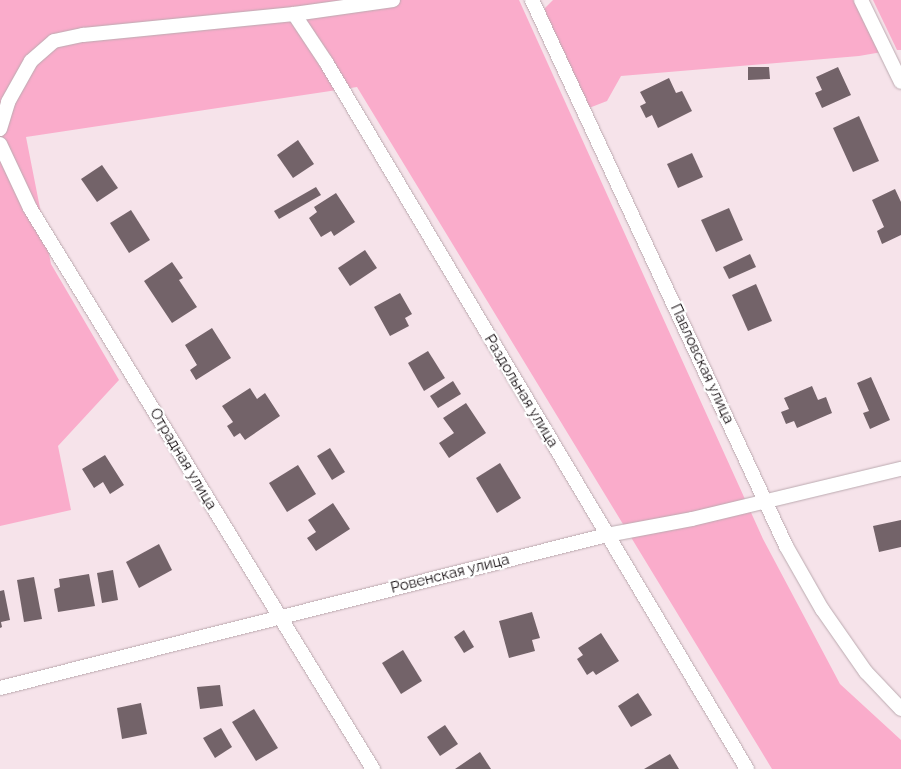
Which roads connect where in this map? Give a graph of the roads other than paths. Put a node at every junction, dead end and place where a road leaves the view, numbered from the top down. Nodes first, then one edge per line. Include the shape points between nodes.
1 (392, 0) edge
2 (532, 0) edge
3 (861, 0) edge
4 (294, 14) junction
5 (901, 82) edge
6 (0, 129) edge
7 (0, 144) edge
8 (901, 469) edge
9 (766, 501) junction
10 (607, 535) junction
11 (278, 617) junction
12 (0, 688) edge
13 (901, 708) edge
14 (373, 769) edge
15 (747, 769) edge

1 - 4 street
2 - 9 street, Павловская улица
3 - 5 street
4 - 6 street via 54,40 31,61 8,102
4 - 10 street, Раздольная улица via 326,62
7 - 11 street, Отрадная улица via 30,208
8 - 9 street, Ровенская улица
9 - 10 street, Ровенская улица
9 - 13 street, Павловская улица via 786,546 822,609 866,672
10 - 11 street, Ровенская улица
10 - 15 street, Раздольная улица
11 - 12 street, Ровенская улица
11 - 14 street, Отрадная улица

